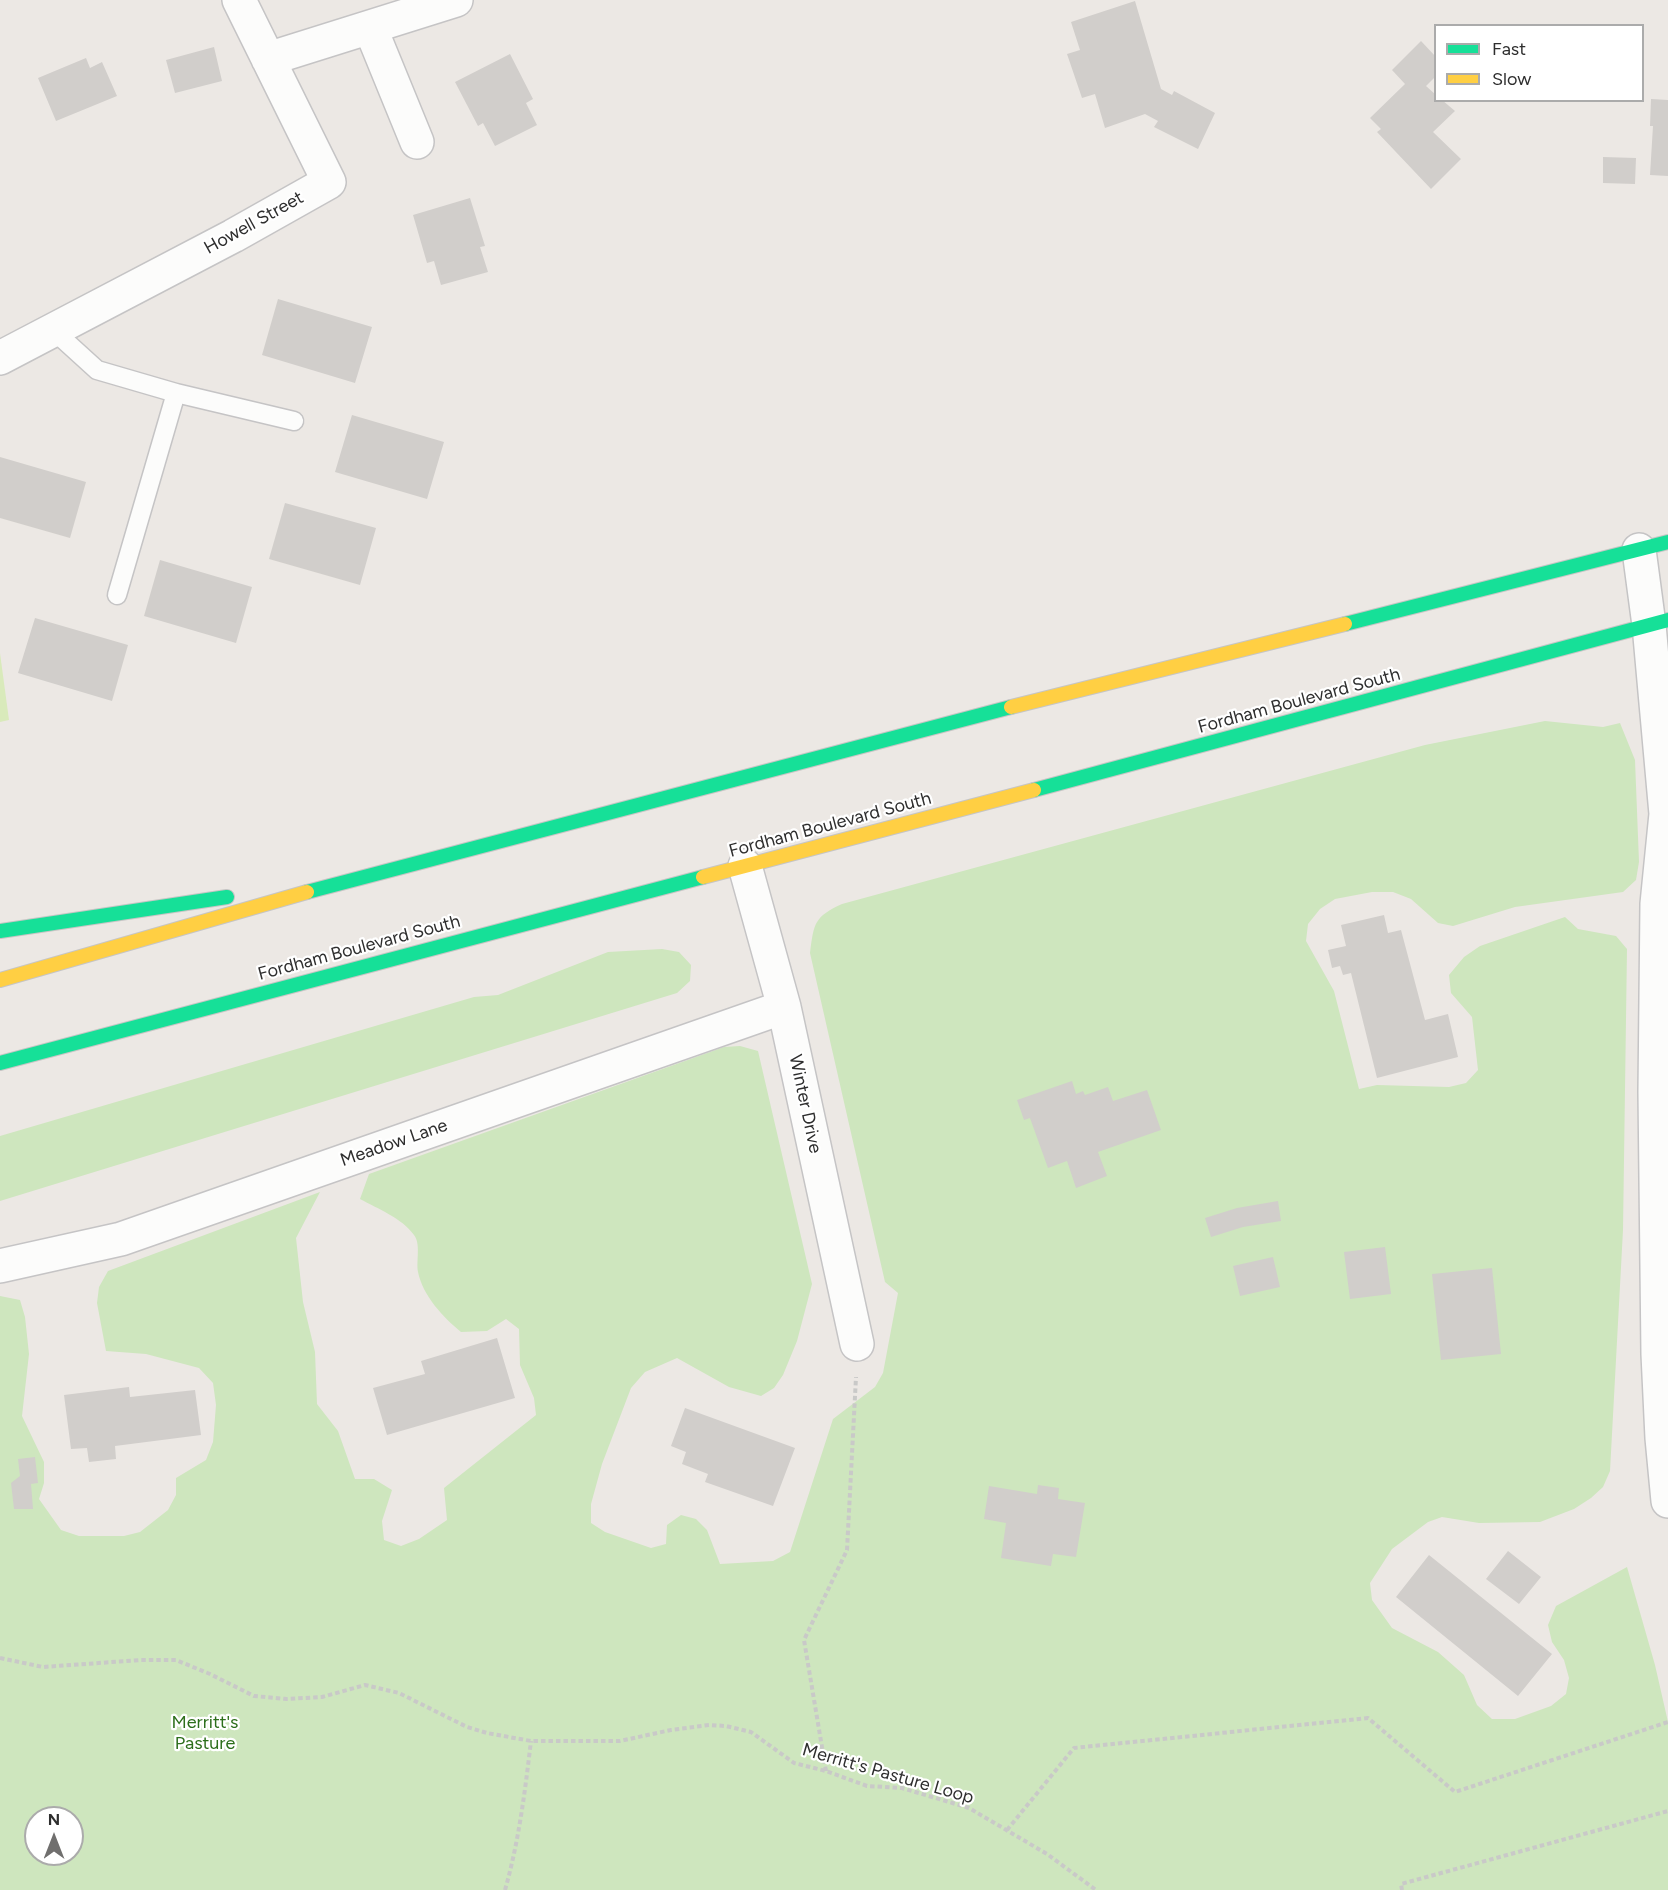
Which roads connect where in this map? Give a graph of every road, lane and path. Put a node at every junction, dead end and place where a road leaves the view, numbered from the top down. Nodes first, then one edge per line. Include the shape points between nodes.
1 (239, 0) edge
2 (456, 0) edge
3 (370, 27) junction
4 (268, 59) junction
5 (417, 142) dead end
6 (53, 330) junction
7 (0, 358) edge
8 (176, 393) junction
9 (294, 421) dead end
10 (1653, 546) edge
11 (117, 595) dead end
12 (1658, 623) edge
13 (745, 866) junction
14 (353, 879) junction
15 (0, 931) edge
16 (0, 980) edge
17 (784, 1007) junction
18 (0, 1063) edge
19 (1661, 1094) edge
20 (0, 1266) edge
21 (857, 1344) joint
22 (1668, 1501) edge
23 (0, 1658) edge
24 (1668, 1722) edge
25 (531, 1740) junction
26 (826, 1771) junction
27 (1668, 1811) edge
28 (1007, 1830) junction
29 (505, 1890) edge
30 (1096, 1890) edge
31 (1402, 1890) edge

1 - 4 street, Howell Street
2 - 3 street
3 - 4 street
3 - 5 street
4 - 6 street, Howell Street via 329,182
6 - 7 street, Howell Street
6 - 8 lane via 97,370
8 - 9 lane
8 - 11 lane
10 - 12 street
10 - 14 highway via 934,726
12 - 13 highway, Fordham Boulevard South
12 - 19 street via 1666,814 1657,904
13 - 17 street, Winter Drive
13 - 18 highway, Fordham Boulevard South
14 - 15 highway
14 - 16 highway
17 - 20 street, Meadow Lane via 121,1239
17 - 21 street, Winter Drive
19 - 22 street via 1658,1354
21 - 26 path via 847,1550 804,1640
23 - 25 path, Merritt's Pasture Loop via 43,1666 176,1660 254,1696 286,1699 322,1697 365,1685 399,1693 467,1727
24 - 28 path via 1455,1792 1368,1718 1074,1748
25 - 26 path, Merritt's Pasture Loop via 620,1741 690,1727 726,1726 751,1732 794,1763
25 - 29 path via 522,1812
26 - 28 path, Merritt's Pasture Loop via 867,1786 902,1788 969,1808
27 - 31 path via 1401,1884
28 - 30 path, Merritt's Pasture Loop

